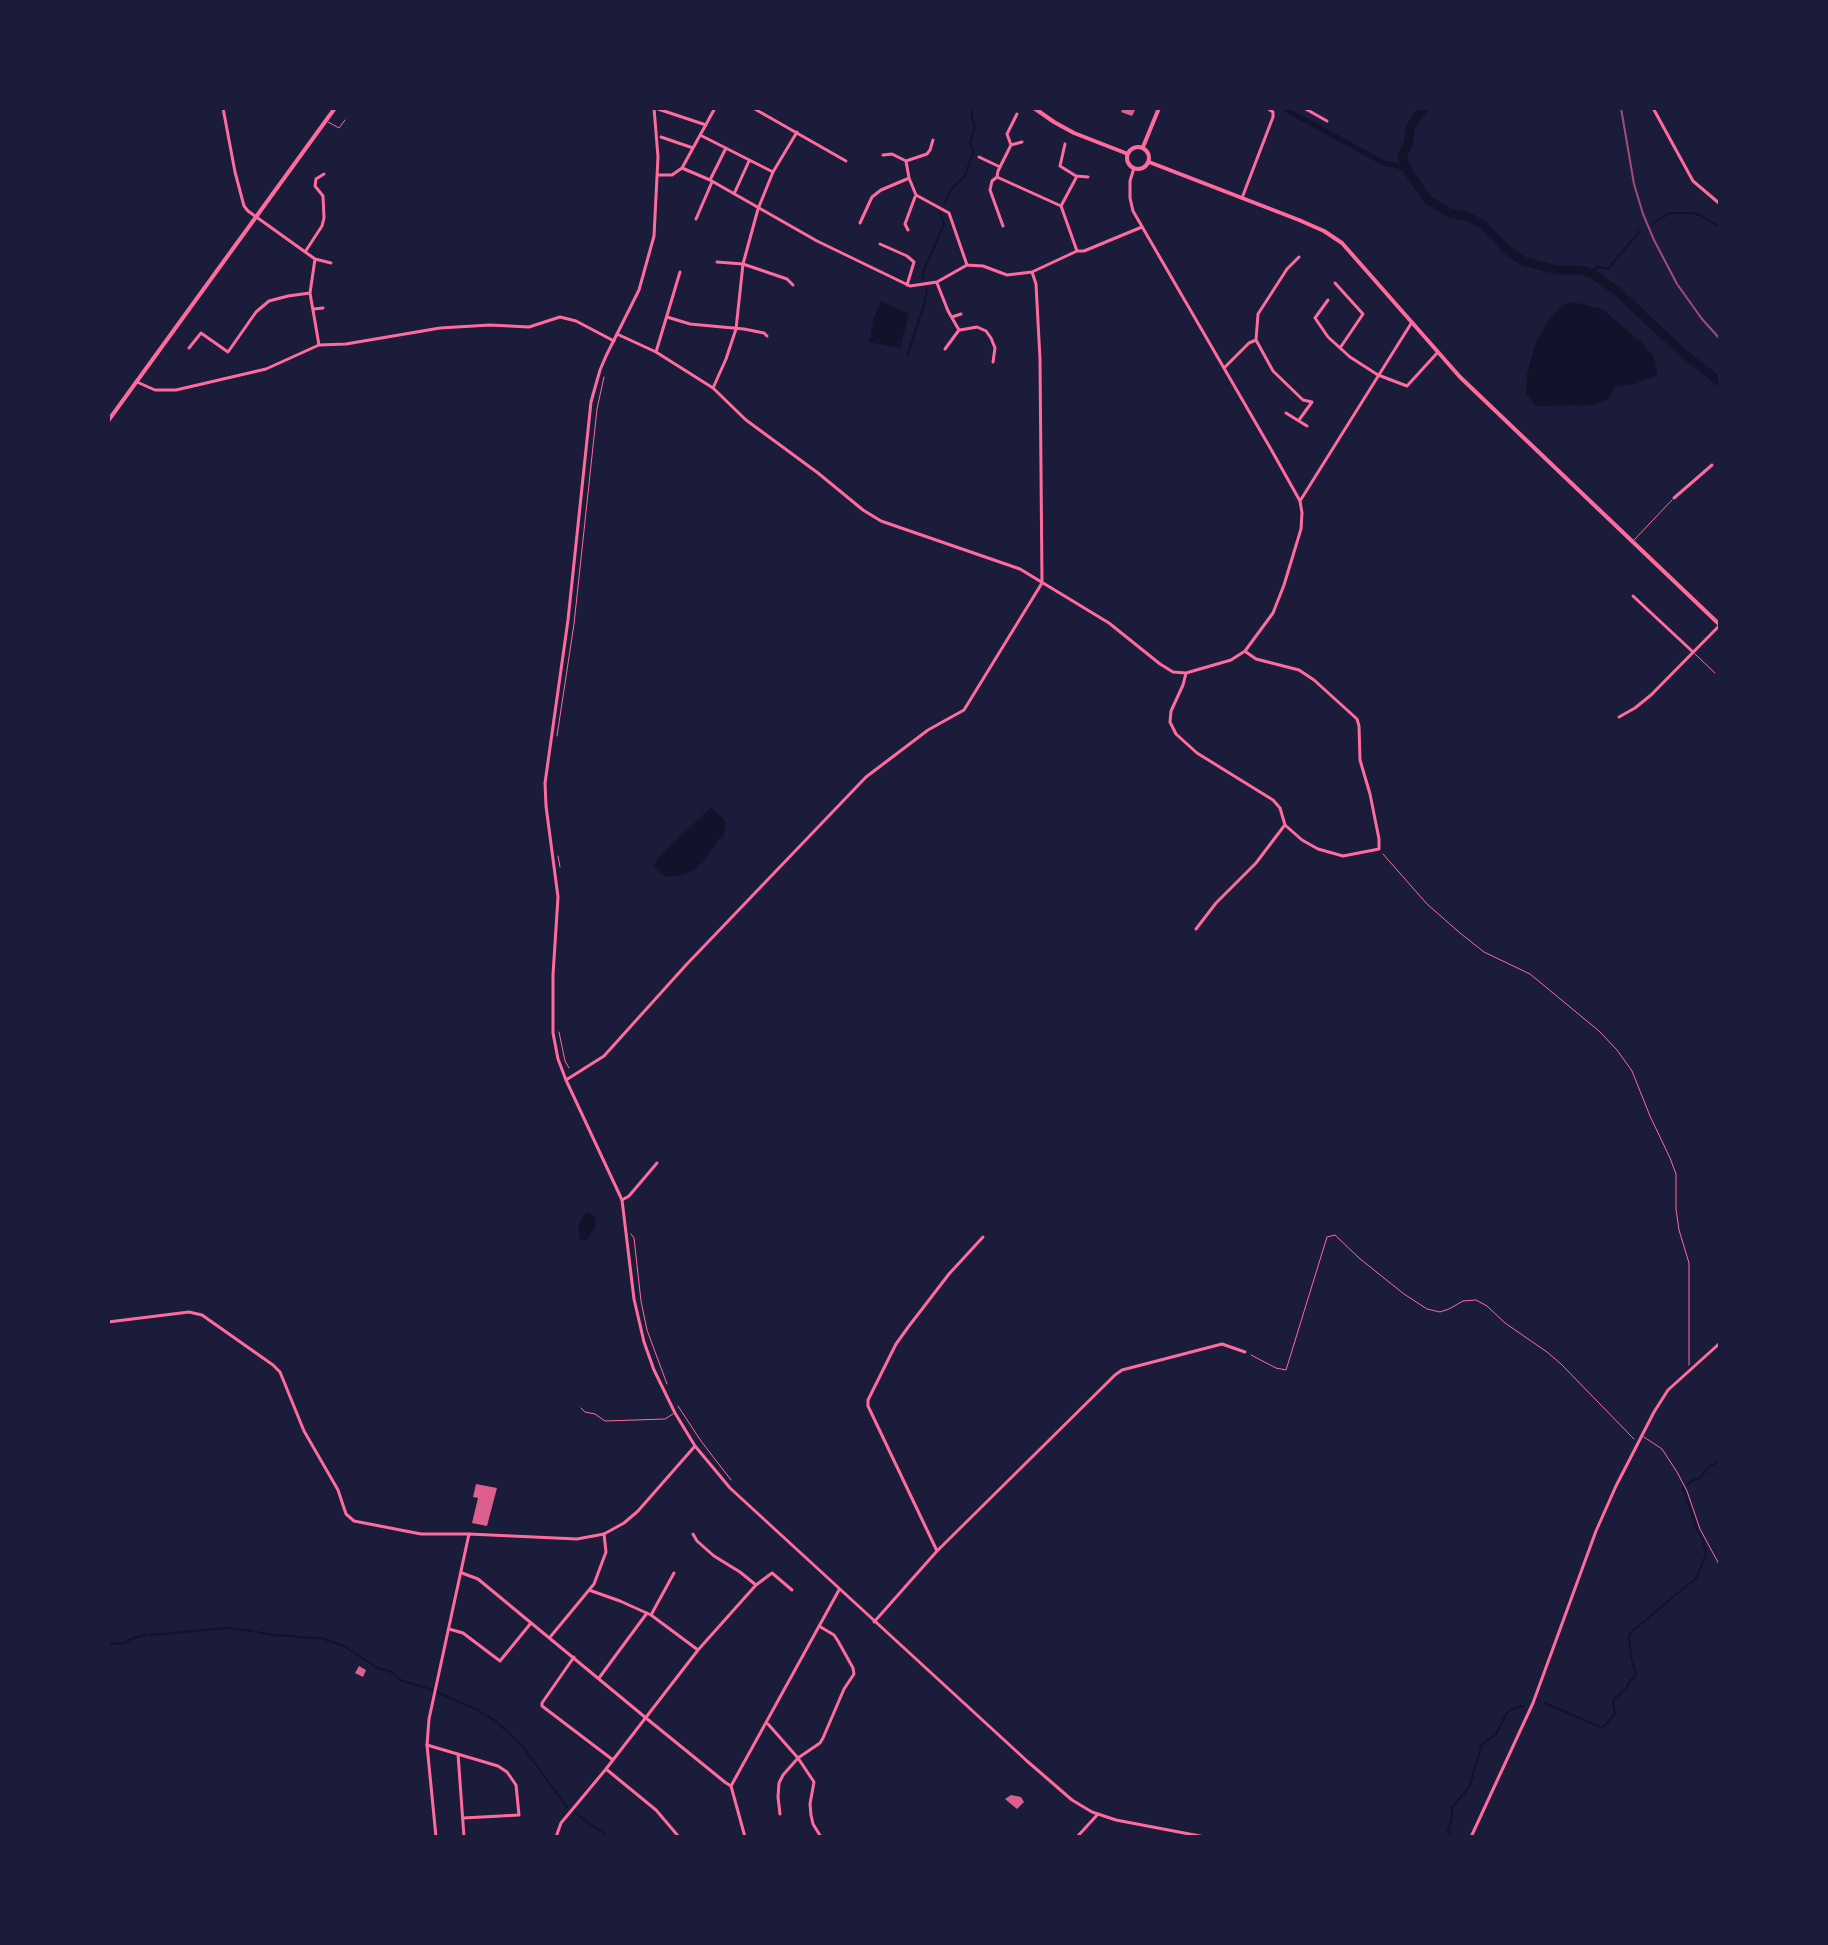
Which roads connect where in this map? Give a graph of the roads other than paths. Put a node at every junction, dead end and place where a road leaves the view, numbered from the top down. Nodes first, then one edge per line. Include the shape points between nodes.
1 (223, 108) edge
2 (335, 108) edge
3 (656, 108) edge
4 (715, 108) edge
5 (753, 108) edge
6 (1034, 108) edge
7 (1159, 108) edge
8 (1267, 108) edge
9 (1304, 108) edge
10 (1653, 108) edge
11 (1017, 114) dead end
12 (326, 120) junction
13 (345, 120) dead end
14 (1327, 121) dead end
15 (706, 125) junction
16 (797, 132) junction
17 (701, 136) junction
18 (661, 137) dead end
19 (933, 140) dead end
20 (1022, 142) dead end
21 (1065, 144) dead end
22 (1011, 145) junction
23 (726, 147) junction
24 (1143, 147) junction
25 (693, 148) junction
26 (1128, 154) junction
27 (883, 155) dead end
28 (979, 157) dead end
29 (750, 160) junction
30 (846, 161) dead end
31 (906, 161) junction
32 (1149, 162) junction
33 (1000, 167) junction
34 (682, 168) junction
35 (1134, 168) junction
36 (773, 172) junction
37 (324, 174) dead end
38 (658, 175) junction
39 (1076, 176) junction
40 (997, 177) junction
41 (1088, 177) dead end
42 (909, 178) junction
43 (711, 181) junction
44 (734, 194) junction
45 (916, 195) junction
46 (1242, 198) junction
47 (1720, 204) edge
48 (1061, 206) junction
49 (758, 209) junction
50 (256, 217) junction
51 (696, 219) dead end
52 (860, 223) dead end
53 (1003, 226) dead end
54 (1142, 227) junction
55 (908, 230) dead end
56 (880, 244) dead end
57 (1077, 251) junction
58 (305, 252) junction
59 (1299, 257) dead end
60 (315, 259) junction
61 (717, 262) dead end
62 (331, 263) dead end
63 (743, 264) junction
64 (967, 265) junction
65 (680, 272) dead end
66 (1032, 272) junction
67 (937, 282) junction
68 (1335, 283) dead end
69 (793, 285) dead end
70 (907, 285) junction
71 (310, 293) junction
72 (1328, 300) dead end
73 (323, 308) dead end
74 (314, 309) junction
75 (961, 314) dead end
76 (667, 317) junction
77 (952, 317) junction
78 (1412, 322) junction
79 (736, 329) junction
80 (959, 330) junction
81 (617, 334) junction
82 (767, 336) dead end
83 (1256, 340) junction
84 (614, 341) junction
85 (319, 345) junction
86 (189, 348) dead end
87 (1340, 348) junction
88 (945, 349) dead end
89 (656, 352) junction
90 (1438, 352) junction
91 (993, 362) dead end
92 (1224, 368) junction
93 (1378, 375) junction
94 (137, 382) junction
95 (713, 388) junction
96 (1286, 413) dead end
97 (1299, 420) junction
98 (108, 421) edge
99 (1307, 426) dead end
100 (1712, 465) dead end
101 (1674, 498) joint
102 (1300, 501) junction
103 (1631, 543) junction
104 (1042, 583) junction
105 (1633, 596) dead end
106 (1720, 625) edge
107 (1245, 651) junction
108 (1693, 652) junction
109 (1186, 673) junction
110 (1715, 673) dead end
111 (1619, 717) dead end
112 (1285, 825) junction
113 (1196, 929) dead end
114 (566, 1080) junction
115 (657, 1163) dead end
116 (622, 1200) junction
117 (983, 1237) dead end
118 (108, 1322) edge
119 (1720, 1343) edge
120 (1245, 1352) road end
121 (581, 1408) dead end
122 (675, 1413) junction
123 (1642, 1435) junction
124 (695, 1446) junction
125 (469, 1534) junction
126 (604, 1534) junction
127 (693, 1534) dead end
128 (937, 1551) junction
129 (1720, 1566) edge
130 (462, 1573) junction
131 (674, 1573) dead end
132 (756, 1585) junction
133 (589, 1590) junction
134 (792, 1590) dead end
135 (839, 1590) junction
136 (649, 1614) junction
137 (874, 1622) junction
138 (531, 1623) junction
139 (819, 1626) junction
140 (449, 1629) junction
141 (550, 1638) junction
142 (698, 1650) junction
143 (574, 1657) junction
144 (599, 1678) junction
145 (646, 1718) junction
146 (767, 1722) junction
147 (427, 1745) junction
148 (458, 1754) junction
149 (798, 1758) junction
150 (613, 1760) junction
151 (606, 1769) junction
152 (731, 1786) junction
153 (780, 1814) dead end
154 (1098, 1814) junction
155 (463, 1818) junction
156 (436, 1837) edge
157 (464, 1837) edge
158 (556, 1837) edge
159 (679, 1837) edge
160 (745, 1837) edge
161 (821, 1837) edge
162 (1077, 1837) edge
163 (1205, 1837) edge
164 (1471, 1837) edge

1 - 50 street via 244,206
2 - 12 main road
3 - 15 street
3 - 38 street
4 - 15 street
5 - 16 street
6 - 26 main road via 1074,133
7 - 24 main road
8 - 46 street via 1273,117
9 - 14 street
10 - 47 street via 1693,181
11 - 22 street via 1007,134
12 - 13 lane via 339,128
12 - 50 main road
15 - 17 street
16 - 30 street
16 - 36 street
17 - 23 street
17 - 25 street
18 - 25 street
19 - 31 street via 927,154
20 - 22 street
21 - 39 street via 1060,166
22 - 33 street
23 - 29 street
23 - 43 street
24 - 26 main road
24 - 32 main road
25 - 34 street
26 - 35 main road
27 - 31 street
28 - 33 street
29 - 36 street
29 - 44 street
31 - 42 street
32 - 35 main road
32 - 46 main road
33 - 40 street
34 - 38 street
34 - 43 street
35 - 54 street via 1130,198
36 - 49 street
37 - 58 street via 315,186 323,196 324,218
38 - 81 street via 650,257
39 - 41 street
39 - 48 street
40 - 48 street
40 - 53 street via 990,190
42 - 45 street
42 - 52 street via 872,197
43 - 44 street
43 - 51 street
44 - 49 street
45 - 55 street via 905,224
45 - 64 street via 949,213
46 - 78 main road via 1342,243
48 - 57 street
49 - 63 street
49 - 70 street
50 - 58 street
50 - 94 main road
54 - 57 street
54 - 92 street
56 - 70 street via 914,262
57 - 66 street
58 - 60 street
59 - 83 street via 1258,314
60 - 62 street
60 - 71 street
61 - 63 street
63 - 69 street
63 - 79 street
64 - 66 street via 1007,275
64 - 67 street
65 - 76 street
66 - 104 street via 1040,359
67 - 70 street
67 - 77 street
68 - 87 street via 1363,314
71 - 74 street
71 - 86 street via 269,301 228,352 201,333
72 - 87 street via 1315,318
73 - 74 street
74 - 85 street
75 - 77 street
76 - 79 street
76 - 89 street
77 - 80 street
78 - 90 main road
78 - 93 street
79 - 82 street
79 - 95 street
80 - 88 street
80 - 91 street via 986,331 995,348
81 - 84 street
81 - 89 street
83 - 92 street
83 - 97 street via 1273,371 1303,400 1312,402
84 - 85 street via 560,317 529,327 440,328
84 - 114 street via 589,414 545,783 558,897 553,1033
85 - 94 street via 266,369 176,390 155,390
87 - 93 street
89 - 95 street
90 - 93 street via 1407,386
90 - 103 main road
92 - 102 street
93 - 102 street
94 - 98 main road
95 - 104 street via 746,420 872,516 1020,569
96 - 97 street
97 - 99 street
100 - 101 street
101 - 103 lane
102 - 107 street via 1301,529 1284,585 1273,613
103 - 106 main road
104 - 109 street via 1109,623 1160,664
104 - 114 street via 964,710 866,777 604,1056
105 - 108 street
106 - 108 street
107 - 109 street
107 - 112 street via 1299,670 1357,719 1379,849 1343,856 1330,853
108 - 110 lane
108 - 111 street via 1651,695
109 - 112 street via 1171,711 1176,734 1273,800
112 - 113 street
114 - 116 street
115 - 116 street
116 - 122 street via 644,1342
117 - 128 street via 896,1344 868,1400
118 - 125 street via 202,1315 280,1372 304,1431 354,1521 421,1534
119 - 123 street via 1668,1390
120 - 128 street via 1222,1344 1122,1370
121 - 122 lane via 605,1421 665,1419
122 - 124 street
123 - 129 lane via 1662,1449 1677,1472
123 - 164 street via 1596,1531 1533,1703
124 - 126 street via 638,1511
124 - 135 street via 745,1503
125 - 126 street via 577,1539
125 - 130 street
126 - 133 street via 606,1552
127 - 132 street
128 - 137 street
130 - 138 street via 478,1579
130 - 140 street
131 - 136 street
132 - 134 street via 772,1573
132 - 142 street
133 - 136 street
133 - 141 street
135 - 137 street
135 - 139 street
136 - 142 street
136 - 144 street
137 - 154 street via 1061,1791
138 - 140 street via 500,1661 463,1633
138 - 141 street
139 - 146 street
139 - 149 street via 834,1635 854,1674 820,1743
140 - 147 street
141 - 143 street
142 - 145 street
143 - 144 street
143 - 150 street via 542,1706
144 - 145 street
145 - 150 street
145 - 152 street
146 - 149 street
146 - 152 street
147 - 148 street
147 - 156 street
148 - 155 street
148 - 155 street via 507,1772 516,1785 520,1812
149 - 153 street via 779,1783
149 - 161 street via 814,1782 811,1815
150 - 151 street
151 - 158 street via 561,1823
151 - 159 street via 656,1810
152 - 160 street
154 - 162 street
154 - 163 street
155 - 157 street

